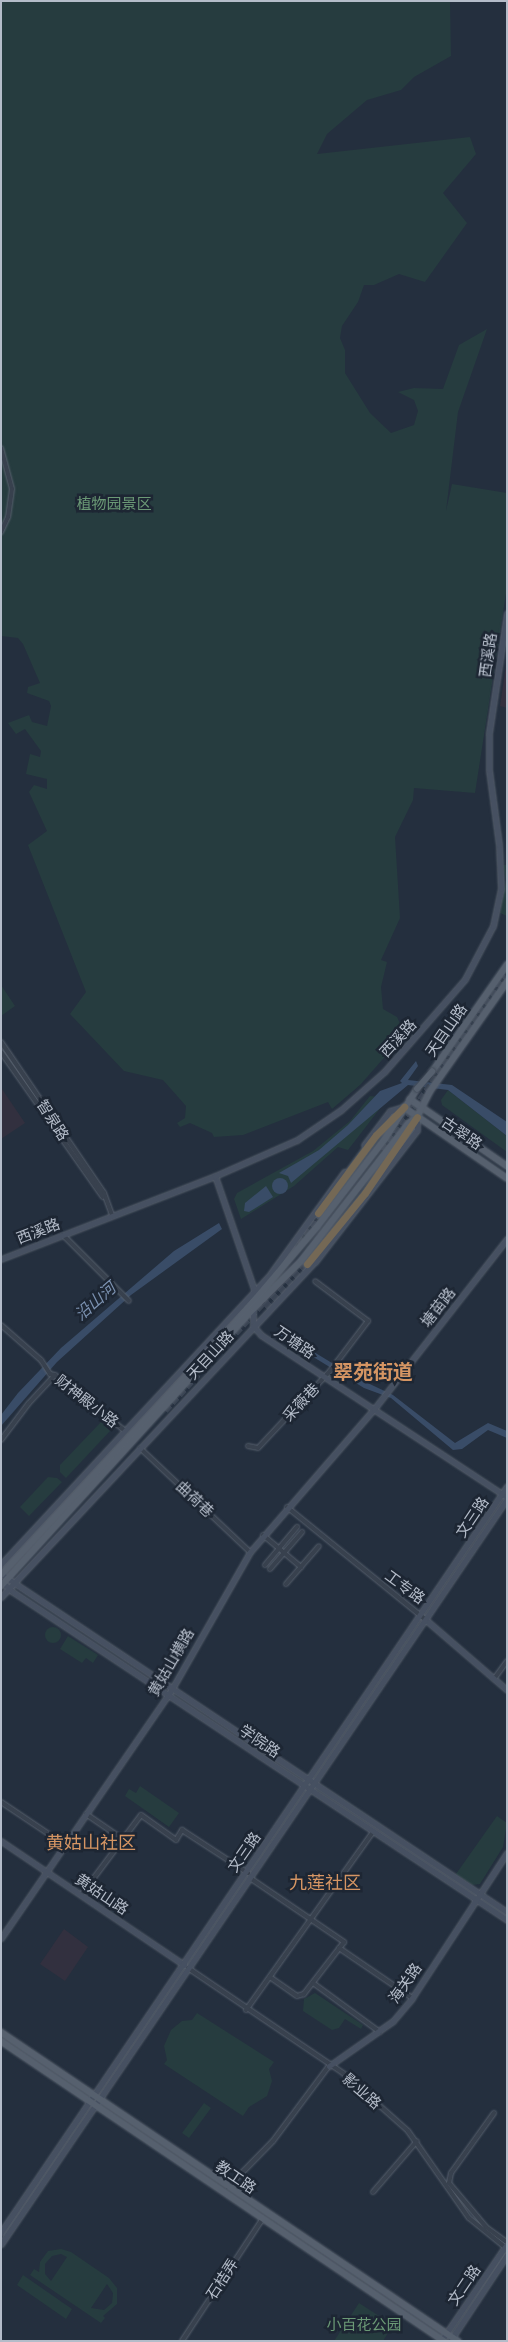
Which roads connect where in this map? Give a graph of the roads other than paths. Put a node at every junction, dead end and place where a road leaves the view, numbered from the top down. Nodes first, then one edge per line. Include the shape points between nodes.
1 (1, 448) edge
2 (1, 532) edge
3 (507, 613) edge
4 (507, 965) edge
5 (507, 982) edge
6 (1, 1042) edge
7 (1, 1052) edge
8 (410, 1098) junction
9 (404, 1107) junction
10 (422, 1107) junction
11 (417, 1117) junction
12 (507, 1166) edge
13 (215, 1176) junction
14 (507, 1178) edge
15 (105, 1199) junction
16 (318, 1214) tunnel mouth
17 (112, 1215) junction
18 (63, 1235) junction
19 (507, 1239) edge
20 (1, 1259) edge
21 (307, 1264) tunnel mouth
22 (315, 1281) dead end
23 (255, 1293) junction
24 (129, 1301) dead end
25 (253, 1309) junction
26 (1, 1325) edge
27 (253, 1326) junction
28 (55, 1375) junction
29 (324, 1377) junction
30 (374, 1409) junction
31 (124, 1430) junction
32 (1, 1440) edge
33 (248, 1446) dead end
34 (140, 1448) junction
35 (507, 1486) edge
36 (505, 1497) edge
37 (286, 1507) junction
38 (297, 1527) dead end
39 (302, 1532) dead end
40 (263, 1535) junction
41 (319, 1546) dead end
42 (278, 1548) junction
43 (250, 1552) junction
44 (285, 1553) junction
45 (1, 1564) edge
46 (265, 1565) dead end
47 (301, 1566) junction
48 (270, 1569) dead end
49 (1, 1575) edge
50 (3, 1582) edge
51 (14, 1584) junction
52 (286, 1584) dead end
53 (9, 1589) junction
54 (1, 1597) edge
55 (421, 1614) junction
56 (426, 1620) junction
57 (507, 1661) edge
58 (494, 1680) junction
59 (173, 1688) junction
60 (507, 1690) edge
61 (169, 1694) junction
62 (308, 1780) junction
63 (305, 1786) junction
64 (313, 1787) junction
65 (1, 1802) edge
66 (86, 1814) junction
67 (372, 1832) junction
68 (124, 1840) junction
69 (1, 1841) edge
70 (65, 1845) junction
71 (507, 1853) edge
72 (46, 1872) junction
73 (246, 1872) junction
74 (251, 1877) junction
75 (480, 1894) junction
76 (81, 1895) junction
77 (476, 1899) junction
78 (507, 1912) edge
79 (312, 1920) junction
80 (507, 1920) edge
81 (1, 1938) edge
82 (339, 1948) junction
83 (182, 1963) junction
84 (188, 1968) junction
85 (270, 1976) junction
86 (313, 1983) junction
87 (412, 1998) junction
88 (246, 2010) junction
89 (1, 2032) edge
90 (380, 2032) junction
91 (1, 2040) edge
92 (329, 2066) junction
93 (91, 2099) junction
94 (97, 2102) junction
95 (494, 2113) dead end
96 (417, 2141) junction
97 (228, 2187) junction
98 (373, 2192) dead end
99 (263, 2218) junction
100 (1, 2232) edge
101 (1, 2244) edge
102 (506, 2244) edge
103 (507, 2255) edge
104 (450, 2337) edge
105 (443, 2340) edge
106 (182, 2341) edge
107 (458, 2341) edge

1 - 2 street via 12,489 8,518
3 - 13 main road, 西溪路 via 489,733 489,770 500,851 500,889 492,926 472,969 415,1040 341,1110 297,1140
4 - 8 main road, 天目山路, bridge
5 - 10 main road, 天目山路
6 - 15 street, 智泉路
7 - 15 street, 智泉路
8 - 9 main road, 天目山路
8 - 10 main road, 古翠路
9 - 11 main road, 古翠路
9 - 16 highway via 376,1136
9 - 23 main road, 天目山路 via 352,1184
9 - 23 main road, 天目山路 via 390,1111
10 - 11 main road, 天目山路
10 - 12 main road, 古翠路
11 - 14 main road, 古翠路
11 - 21 highway via 365,1193
11 - 25 main road, 天目山路 via 408,1124 301,1261
11 - 27 main road, 天目山路 via 416,1130 358,1209 292,1289
13 - 17 main road, 西溪路
13 - 23 main road, 万塘路
15 - 17 street, 智泉路
17 - 18 main road, 西溪路
18 - 20 main road, 西溪路
18 - 24 street
19 - 30 main road, 塘苗路
22 - 29 street, 采薇巷 via 368,1321
23 - 25 main road, 万塘路
23 - 31 main road, 天目山路
23 - 49 main road, 天目山路 via 237,1321
25 - 27 main road, 万塘路
25 - 50 main road, 天目山路
26 - 28 street, 财神殿小路 via 50,1374
27 - 29 main road, 万塘路
27 - 34 main road, 天目山路
28 - 31 street, 财神殿小路
28 - 32 street
29 - 30 main road, 万塘路
29 - 33 street, 采薇巷 via 258,1448
30 - 36 main road, 万塘路
30 - 37 main road, 黄姑山横路
31 - 45 main road, 天目山路
34 - 43 street, 曲荷巷
34 - 51 main road, 天目山路
35 - 36 main road, 文三路
36 - 55 main road, 文三路
36 - 56 main road, 文三路
37 - 40 main road, 黄姑山横路
37 - 55 street, 工专路
38 - 42 street
39 - 44 street
40 - 42 street
40 - 43 main road, 黄姑山横路
41 - 47 street
42 - 44 street
42 - 46 street
43 - 59 main road, 黄姑山横路
44 - 47 street
44 - 48 street
47 - 52 street
49 - 50 main road, 学院路
50 - 51 main road, 学院路
50 - 53 main road, 学院路
51 - 53 main road, 天目山路
51 - 59 main road, 学院路
53 - 54 main road, 天目山路
53 - 61 main road, 学院路
55 - 56 street, 工专路
55 - 62 main road, 文三路
56 - 58 main road, 工专路
56 - 64 main road, 文三路
57 - 58 street
58 - 60 main road, 工专路
59 - 61 main road, 黄姑山横路
59 - 62 main road, 学院路
61 - 63 main road, 学院路
61 - 66 main road, 黄姑山横路
62 - 63 main road, 文三路
62 - 64 main road, 学院路
63 - 64 main road, 学院路
63 - 73 main road, 文三路
64 - 67 main road, 学院路
64 - 74 main road, 文三路
64 - 75 main road, 学院路
65 - 70 street
66 - 68 street
66 - 70 main road, 黄姑山横路
67 - 77 main road, 学院路
67 - 79 street
68 - 73 street via 141,1816 176,1840 182,1830
68 - 76 street via 114,1847
69 - 72 main road, 黄姑山路
70 - 72 main road, 黄姑山横路
71 - 75 main road, 海关路
72 - 76 main road, 黄姑山路
72 - 81 main road, 黄姑山横路
73 - 74 street
73 - 83 main road, 文三路
74 - 79 street
74 - 84 main road, 文三路
75 - 77 main road, 海关路
75 - 78 main road, 学院路
76 - 83 main road, 黄姑山路
77 - 80 main road, 学院路
77 - 87 main road, 海关路
79 - 82 street via 344,1942
79 - 85 street
82 - 86 street
82 - 87 street
83 - 84 main road, 黄姑山路
83 - 93 main road, 文三路
84 - 88 street, 影业路
84 - 94 main road, 文三路
85 - 86 street via 297,1996 304,1994
85 - 88 street
86 - 90 street
87 - 90 main road, 海关路
88 - 92 street, 影业路
89 - 93 main road, 教工路
90 - 92 main road, 海关路
91 - 93 main road, 教工路
92 - 96 street, 影业路 via 343,2073
92 - 97 street via 273,2141
93 - 94 main road, 教工路
93 - 100 main road, 文三路
94 - 97 main road, 教工路
94 - 99 main road, 教工路
94 - 101 main road, 文三路
95 - 102 street via 451,2173 449,2183 486,2227
96 - 98 street
96 - 102 street, 影业路 via 447,2191 469,2218
97 - 104 main road, 教工路
99 - 105 main road, 教工路
99 - 106 street, 石桔弄
102 - 104 main road, 文二路
103 - 104 main road, 文二路
104 - 105 main road, 文二路
104 - 107 main road, 教工路

